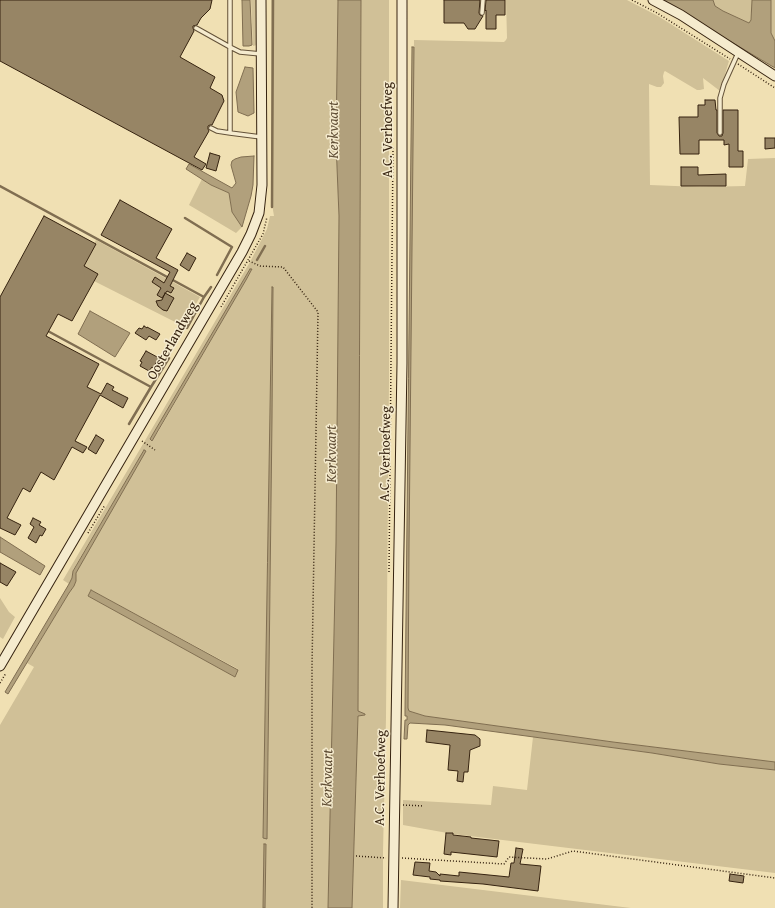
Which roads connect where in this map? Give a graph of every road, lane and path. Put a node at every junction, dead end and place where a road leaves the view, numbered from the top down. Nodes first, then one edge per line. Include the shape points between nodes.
1 (230, 0) edge
2 (261, 0) edge
3 (402, 0) edge
4 (483, 0) edge
5 (632, 0) edge
6 (653, 0) edge
7 (482, 13) dead end
8 (196, 28) dead end
9 (230, 47) junction
10 (738, 52) junction
11 (262, 54) junction
12 (734, 61) junction
13 (775, 76) edge
14 (775, 88) edge
15 (211, 128) dead end
16 (230, 133) junction
17 (720, 133) dead end
18 (262, 137) junction
19 (393, 144) dead end
20 (240, 256) junction
21 (146, 443) dead end
22 (155, 450) dead end
23 (389, 574) dead end
24 (0, 666) edge
25 (405, 805) dead end
26 (424, 806) dead end
27 (356, 856) dead end
28 (394, 857) junction
29 (775, 878) edge
30 (312, 908) edge
31 (393, 908) edge

1 - 9 lane
2 - 11 street, Oosterlandweg
3 - 28 street, A.C. Verhoefweg via 402,363
4 - 7 lane
5 - 12 path
6 - 10 street
8 - 9 lane
9 - 11 lane via 240,52
9 - 16 lane
10 - 12 lane
10 - 13 street
11 - 18 street, Oosterlandweg
12 - 14 path
12 - 17 lane via 720,98
15 - 16 lane
16 - 18 lane
18 - 20 street, Oosterlandweg via 259,213
19 - 23 path, A.C. Verhoefweg
20 - 24 street, Oosterlandweg
20 - 30 path via 260,266 283,267 318,312 312,674
21 - 22 path
25 - 26 path
27 - 28 path
28 - 29 path via 504,864 509,857 547,859 573,851
28 - 31 street, A.C. Verhoefweg

